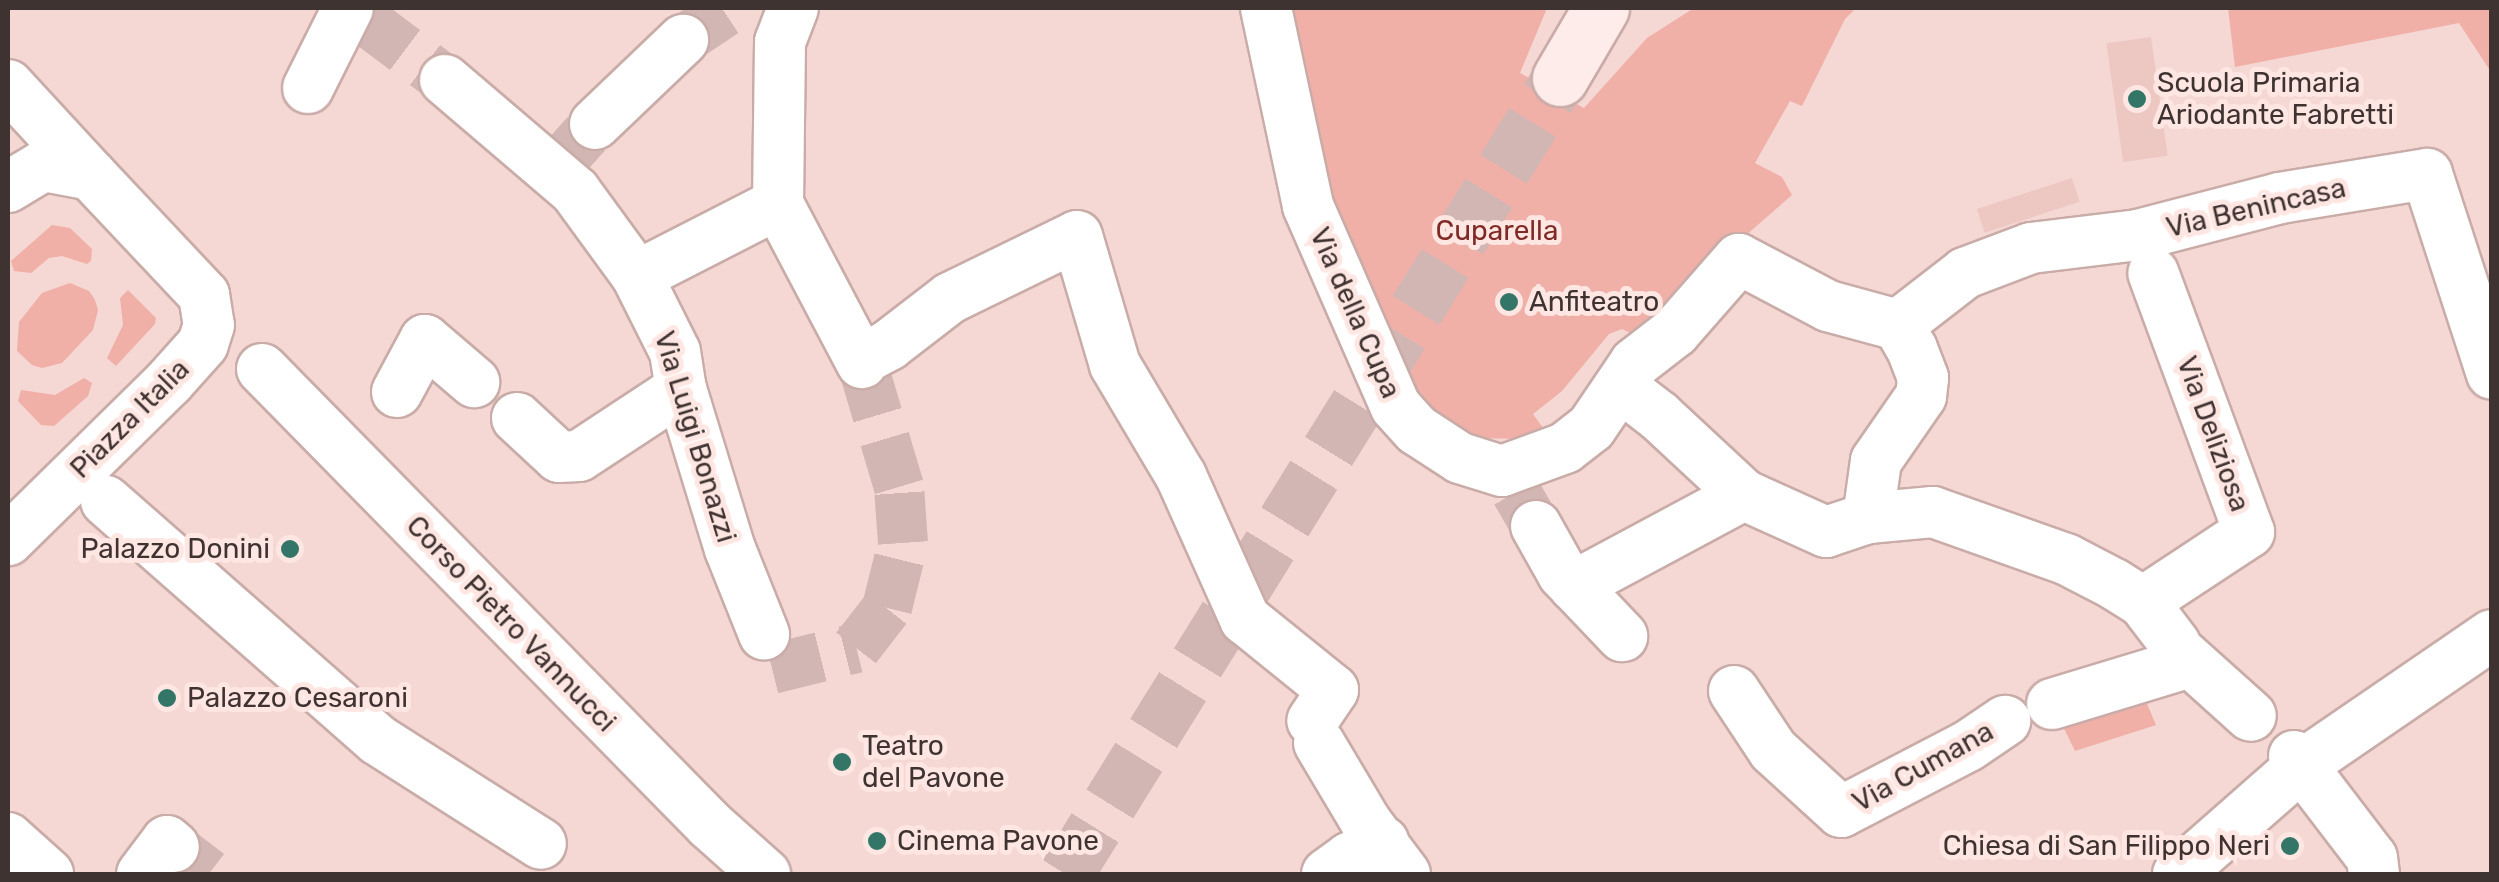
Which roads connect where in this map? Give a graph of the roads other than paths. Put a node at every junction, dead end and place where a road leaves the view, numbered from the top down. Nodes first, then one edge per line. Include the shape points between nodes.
1 (793, 8) edge
2 (1266, 8) edge
3 (1600, 8) edge
4 (354, 12) edge
5 (684, 40) tunnel mouth
6 (1560, 78) tunnel mouth
7 (445, 80) tunnel mouth
8 (8, 85) edge
9 (308, 88) dead end
10 (595, 124) tunnel mouth
11 (91, 175) junction
12 (8, 187) edge
13 (778, 204) junction
14 (2145, 252) junction
15 (637, 276) junction
16 (1894, 323) junction
17 (262, 368) dead end
18 (2492, 374) edge
19 (474, 382) dead end
20 (1620, 386) junction
21 (681, 389) junction
22 (397, 392) dead end
23 (517, 418) dead end
24 (1744, 495) junction
25 (1508, 498) junction
26 (106, 502) dead end
27 (1868, 518) junction
28 (8, 540) edge
29 (1574, 586) junction
30 (2143, 602) junction
31 (764, 634) dead end
32 (2492, 635) edge
33 (1622, 636) dead end
34 (2183, 654) junction
35 (1734, 692) dead end
36 (2052, 704) dead end
37 (2251, 716) dead end
38 (2005, 721) dead end
39 (2298, 760) junction
40 (8, 838) edge
41 (542, 844) dead end
42 (1394, 858) edge
43 (755, 871) edge
44 (48, 874) edge
45 (1327, 874) edge
46 (2178, 874) edge
47 (2374, 874) edge

1 - 13 street via 780,42
2 - 25 street, Via della Cupa via 1308,206 1396,408
3 - 6 street
4 - 9 street
5 - 10 street
7 - 15 street, Via Luigi Bonazzi via 575,191
8 - 11 street, Piazza Italia
11 - 12 street via 43,166
11 - 28 street, Piazza Italia via 204,294 209,326 203,344 170,382
13 - 15 street
13 - 42 street via 861,362 950,298 1078,236 1114,365 1181,476 1245,619 1321,718 1366,822
14 - 16 street, Via Benincasa via 2031,248 1964,273
14 - 18 street, Via Benincasa via 2280,198 2427,174
14 - 30 street, Via Deliziosa via 2249,532
15 - 21 street, Via Luigi Bonazzi via 675,352
16 - 20 street via 1828,306 1739,259
16 - 27 street via 1923,378 1921,396 1876,461
17 - 43 street, Corso Pietro Vannucci
19 - 22 street via 425,340
20 - 24 street
20 - 25 street via 1592,428
21 - 23 street via 579,456 559,457
21 - 31 street, Via Luigi Bonazzi
24 - 27 street via 1826,532
24 - 29 street
25 - 29 street
26 - 41 street via 378,740
27 - 30 street via 1933,512 2066,559
29 - 33 street
30 - 34 street
32 - 39 street
34 - 36 street
34 - 37 street
35 - 38 street, Via Cumana via 1772,750 1842,812
39 - 46 street
39 - 47 street via 2372,858
40 - 44 street
42 - 45 street via 1349,858

